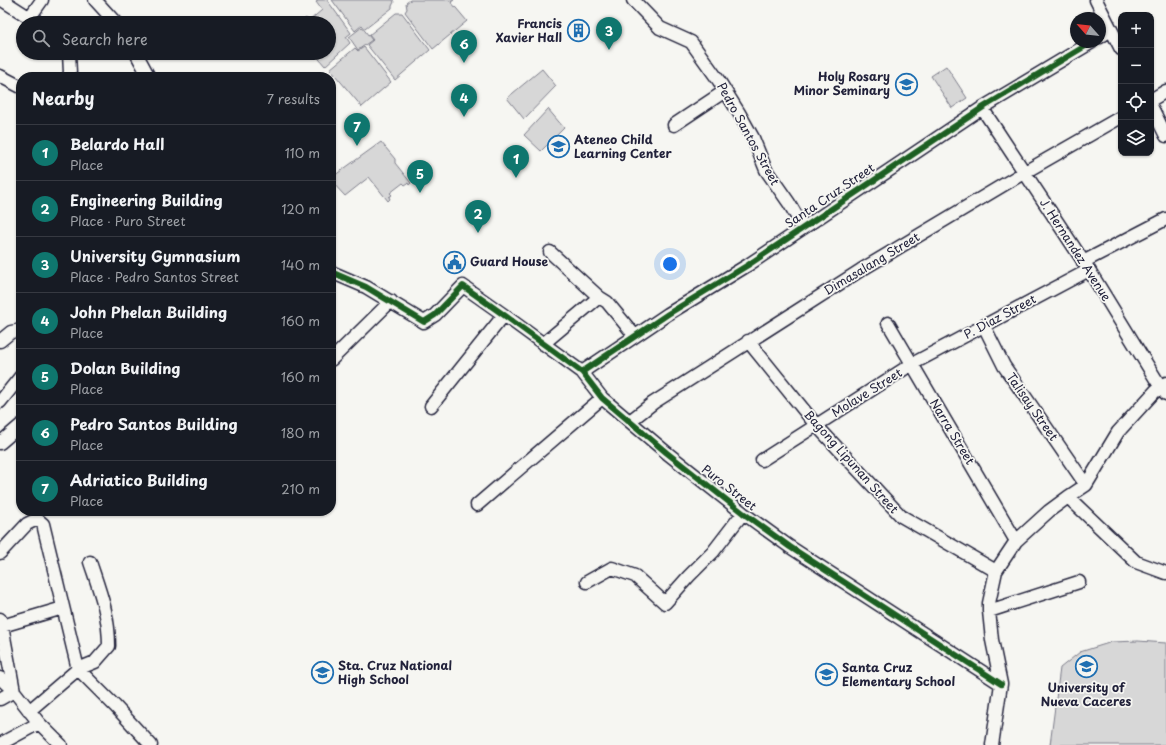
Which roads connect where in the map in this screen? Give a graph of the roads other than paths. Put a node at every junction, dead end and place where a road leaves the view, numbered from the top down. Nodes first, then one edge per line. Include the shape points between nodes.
1 (2, 0) edge
2 (42, 0) edge
3 (95, 0) edge
4 (633, 0) edge
5 (1096, 0) edge
6 (28, 16) edge
7 (36, 16) edge
8 (110, 16) edge
9 (1112, 30) junction
10 (1106, 34) edge
11 (1082, 48) edge
12 (1121, 48) edge
13 (69, 60) edge
14 (140, 60) edge
15 (70, 72) edge
16 (146, 72) edge
17 (0, 76) edge
18 (16, 84) edge
19 (725, 91) junction
20 (1166, 91) edge
21 (1154, 98) edge
22 (982, 108) junction
23 (1154, 112) edge
24 (1118, 119) edge
25 (674, 125) dead end
26 (1166, 136) edge
27 (1025, 172) junction
28 (1166, 219) edge
29 (803, 227) junction
30 (550, 252) dead end
31 (1086, 266) junction
32 (336, 274) edge
33 (599, 297) junction
34 (391, 302) junction
35 (504, 315) junction
36 (888, 323) dead end
37 (984, 326) junction
38 (16, 331) edge
39 (635, 336) junction
40 (0, 341) edge
41 (748, 341) junction
42 (543, 344) junction
43 (336, 355) edge
44 (912, 364) junction
45 (582, 372) junction
46 (16, 382) edge
47 (1164, 388) edge
48 (602, 398) junction
49 (0, 402) edge
50 (430, 406) dead end
51 (630, 421) junction
52 (816, 425) junction
53 (16, 429) edge
54 (0, 443) edge
55 (762, 460) dead end
56 (1086, 485) junction
57 (1068, 497) junction
58 (477, 505) dead end
59 (743, 513) junction
60 (1016, 541) junction
61 (0, 553) edge
62 (90, 562) dead end
63 (996, 570) junction
64 (1166, 573) edge
65 (587, 582) dead end
66 (1079, 582) dead end
67 (63, 608) junction
68 (989, 611) junction
69 (1, 623) edge
70 (78, 669) junction
71 (0, 678) edge
72 (1001, 684) junction
73 (14, 691) junction
74 (0, 699) edge
75 (29, 711) junction
76 (39, 723) junction
77 (0, 744) edge
78 (61, 745) edge
79 (151, 745) edge
80 (992, 745) edge

1 - 6 street
2 - 7 street
3 - 8 street
4 - 19 street, Pedro Santos Street via 660,28 691,42
5 - 9 street
9 - 10 street
9 - 12 street
11 - 22 street, Santa Cruz Street
13 - 15 street
14 - 16 street
17 - 18 street
19 - 25 street
19 - 29 street, Pedro Santos Street via 753,138 766,170
20 - 21 street
22 - 27 street, J. Hernandez Avenue
22 - 29 street, Santa Cruz Street
23 - 26 street
24 - 27 street, Dimasalang Street
27 - 31 street, J. Hernandez Avenue
27 - 41 street, Dimasalang Street
28 - 31 street, P. Diaz Street
29 - 39 street, Santa Cruz Street via 748,266
30 - 33 street
31 - 37 street, P. Diaz Street
31 - 47 street, J. Hernandez Avenue
32 - 34 street via 366,287
33 - 39 street via 607,302
33 - 42 street
34 - 35 street, Puro Street via 424,322 435,315 463,286
34 - 43 street
35 - 42 street, Puro Street
35 - 50 street
36 - 44 street, Narra Street
37 - 44 street, P. Diaz Street
37 - 56 street, Talisay Street via 1004,366
38 - 40 street
39 - 45 street, Santa Cruz Street
41 - 51 street, Dimasalang Street
41 - 52 street, Bagong Lipunan Street
42 - 45 street, Puro Street
44 - 52 street, Molave Street
44 - 60 street, Narra Street
45 - 48 street, Puro Street
46 - 49 street
47 - 56 street via 1118,432
48 - 51 street, Puro Street
48 - 58 street
51 - 59 street, Puro Street
52 - 55 street, Molave Street
52 - 63 street, Bagong Lipunan Street via 901,516
53 - 54 street
56 - 57 street
57 - 60 street
57 - 64 street via 1136,562
59 - 65 street via 713,552 665,603 636,576 612,568
59 - 72 street, Puro Street via 790,547
60 - 63 street
61 - 67 street via 27,524 37,519 43,524
62 - 70 street via 105,607 109,646 95,662
63 - 68 street
66 - 68 street
67 - 69 street
67 - 70 street
68 - 72 street
69 - 73 street
70 - 75 street
70 - 79 street
71 - 73 street
72 - 80 street
73 - 74 street
73 - 75 street
75 - 76 street
76 - 77 street
76 - 78 street

